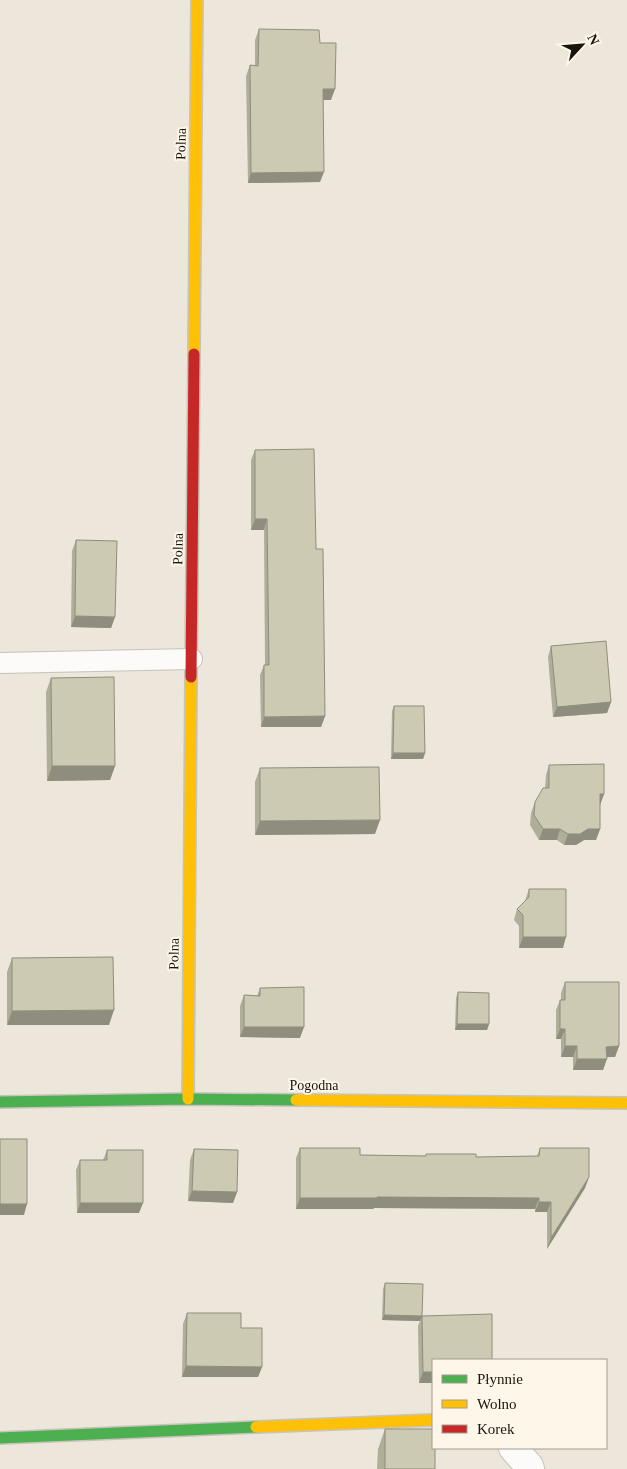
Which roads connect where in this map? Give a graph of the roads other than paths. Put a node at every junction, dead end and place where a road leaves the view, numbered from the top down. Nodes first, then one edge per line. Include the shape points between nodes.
1 (198, 0) edge
2 (192, 660) junction
3 (0, 663) edge
4 (188, 1099) junction
5 (0, 1102) edge
6 (627, 1103) edge
7 (432, 1420) edge
8 (0, 1438) edge
9 (514, 1449) edge
10 (530, 1469) edge

1 - 2 street, Polna
2 - 3 lane
2 - 4 street, Polna
4 - 5 street, Pogodna
4 - 6 street, Pogodna
7 - 8 street
9 - 10 street

